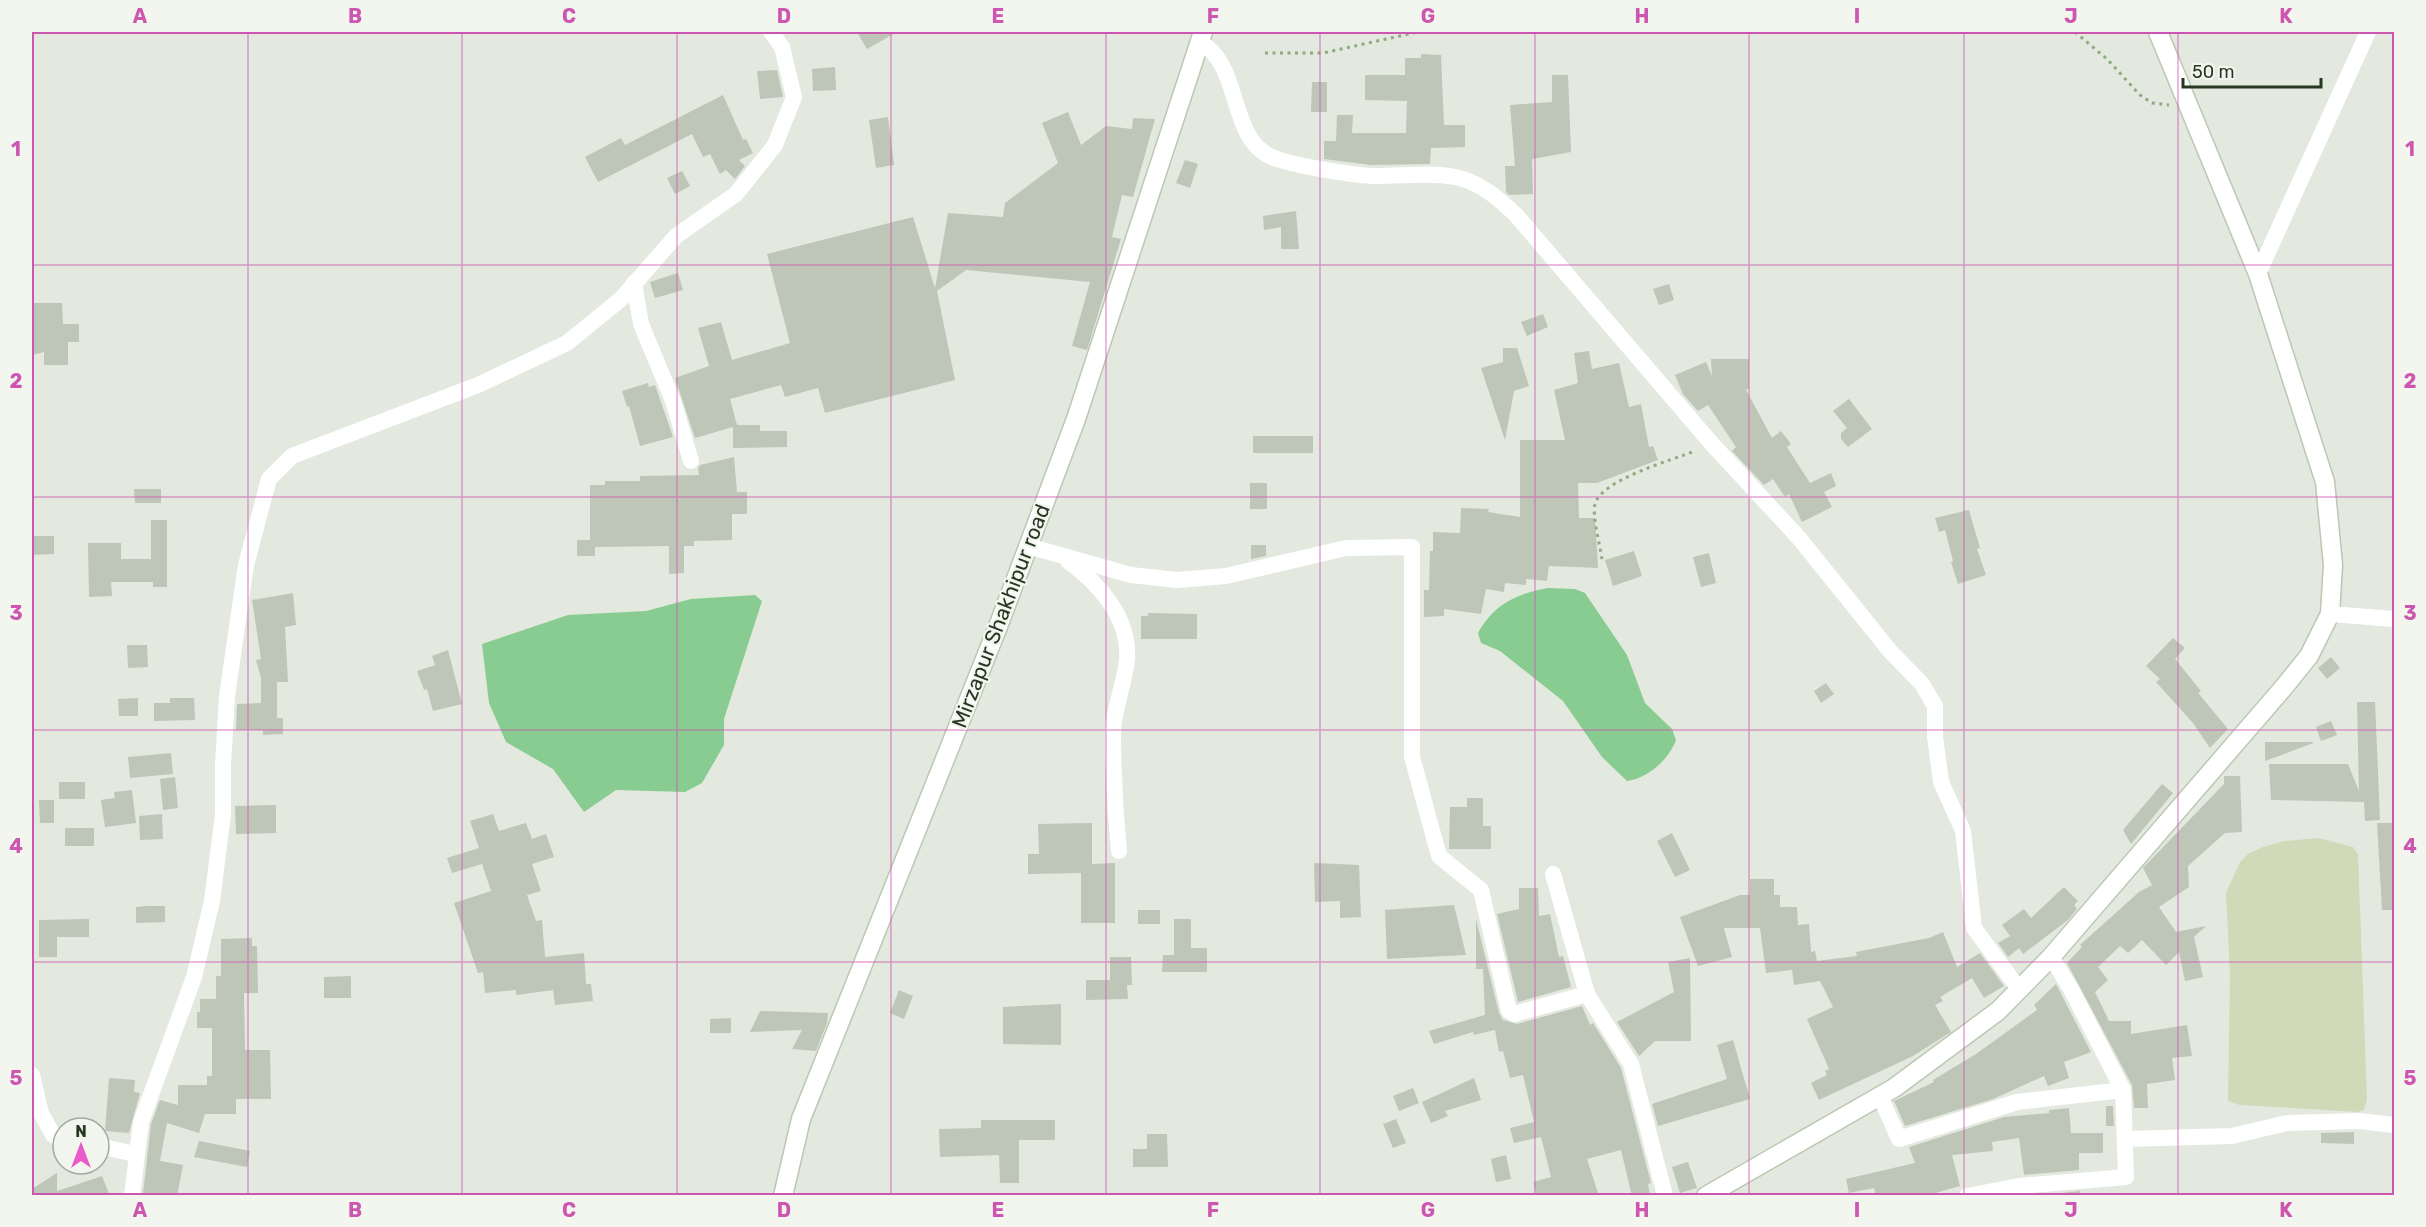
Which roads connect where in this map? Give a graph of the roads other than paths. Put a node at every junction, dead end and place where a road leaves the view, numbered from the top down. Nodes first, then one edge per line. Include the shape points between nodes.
1 (771, 32) edge
2 (2158, 32) edge
3 (2368, 32) edge
4 (1201, 37) edge
5 (2258, 274) junction
6 (634, 283) junction
7 (691, 461) dead end
8 (1028, 546) junction
9 (1060, 555) junction
10 (2330, 614) junction
11 (2394, 619) edge
12 (1119, 851) dead end
13 (1552, 874) dead end
14 (2051, 957) junction
15 (2019, 989) junction
16 (1587, 994) junction
17 (32, 1075) edge
18 (2123, 1090) junction
19 (1880, 1096) junction
20 (2394, 1125) edge
21 (51, 1131) edge
22 (2125, 1139) junction
23 (111, 1149) edge
24 (135, 1154) junction
25 (132, 1196) edge
26 (783, 1196) edge
27 (1665, 1196) edge
28 (1706, 1196) edge
29 (1967, 1196) edge

1 - 6 street via 782,47 794,98 775,145 736,194 676,236
2 - 5 street
3 - 5 street
4 - 8 street, Mirzapur Shakhipur road via 1076,419
4 - 15 street via 1218,55 1258,151 1278,160 1373,176 1453,176 1493,193 1524,223 1712,444 1799,538 1890,651 1923,684 1935,706 1941,782 1963,831 1974,928
5 - 10 street via 2325,483 2333,566
6 - 7 street via 641,324 673,401
6 - 24 street via 621,299 567,343 478,385 292,456 269,479 246,564 227,696 224,814 212,901 194,977 141,1122
8 - 9 street
8 - 26 street, Mirzapur Shakhipur road via 801,1119
9 - 12 street via 1090,577 1111,602 1124,637 1127,658 1113,728
9 - 16 street via 1131,575 1177,580 1226,576 1346,548 1412,547 1412,757 1439,856 1481,890 1509,1011 1514,1014
10 - 11 street
10 - 14 street via 2309,656
13 - 16 street
14 - 15 street
14 - 18 street
15 - 19 street via 1965,1038
16 - 27 street via 1631,1064
17 - 21 street via 41,1113
18 - 19 street via 2017,1102 1899,1139
18 - 22 street
19 - 28 street
20 - 22 street via 2359,1121 2287,1123 2232,1136
22 - 29 street via 2126,1177 2019,1186
23 - 24 street
24 - 25 street

